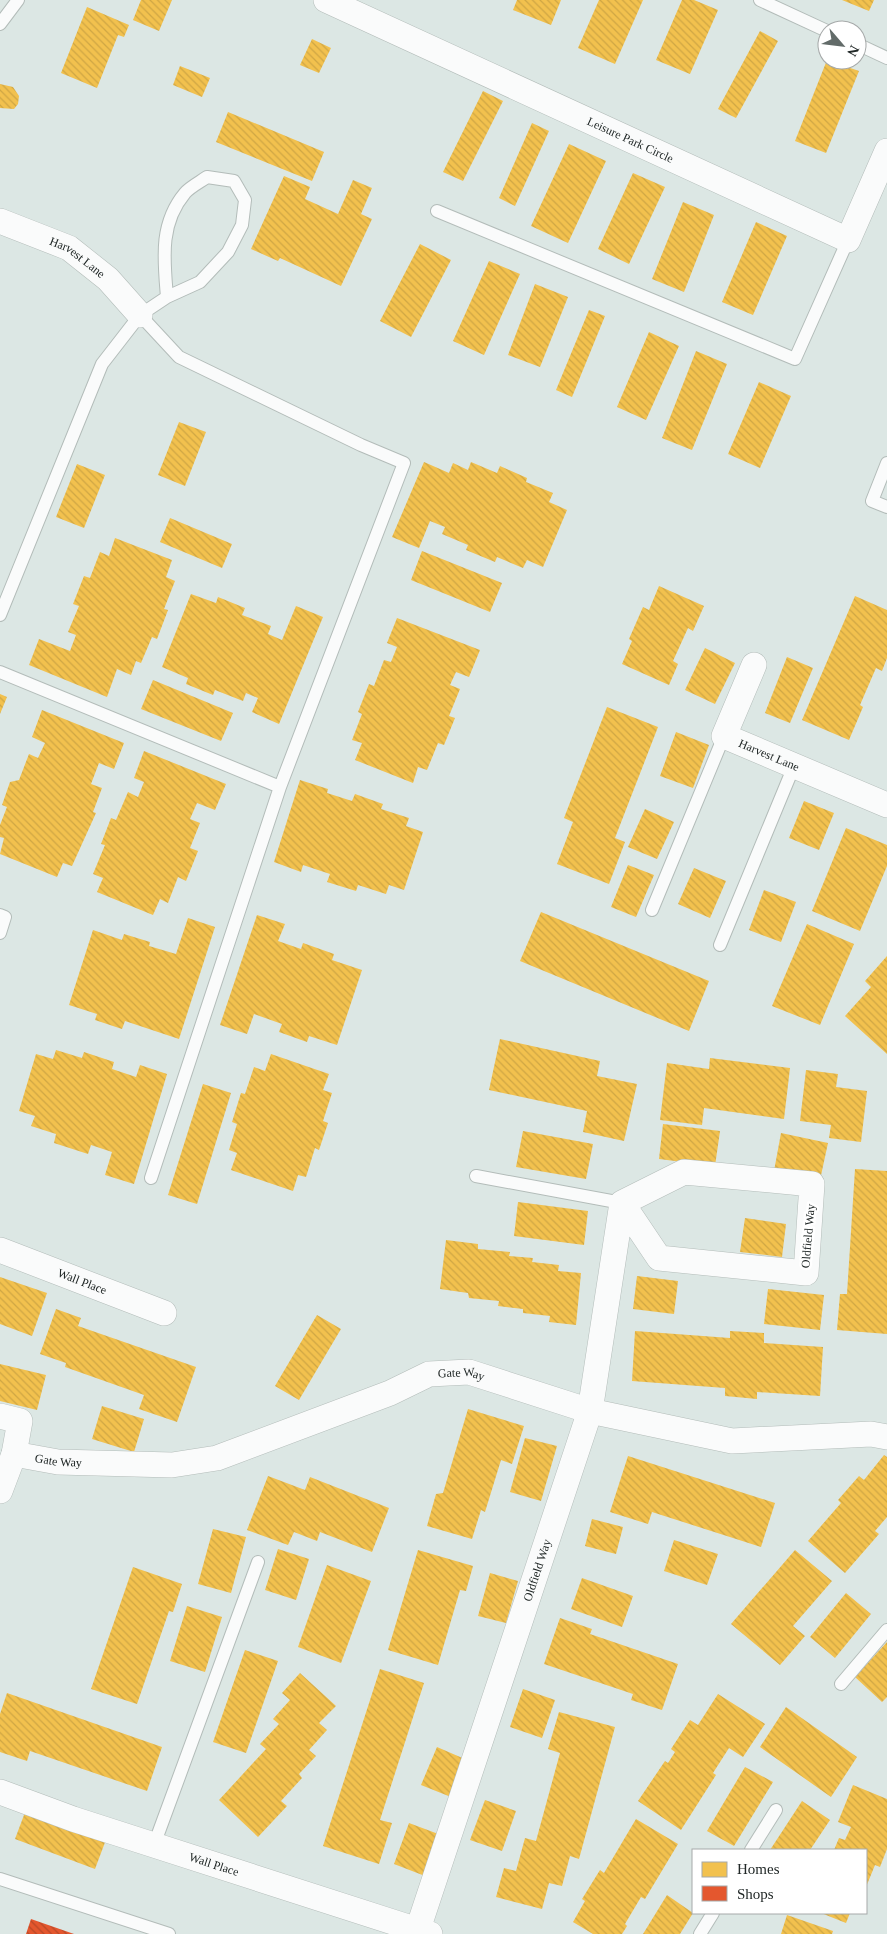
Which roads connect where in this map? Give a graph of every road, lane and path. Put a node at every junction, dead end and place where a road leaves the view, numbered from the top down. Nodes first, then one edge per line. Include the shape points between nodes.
1 (18, 0) edge
2 (326, 0) edge
3 (760, 0) edge
4 (0, 24) edge
5 (817, 26) edge
6 (867, 49) edge
7 (887, 58) edge
8 (887, 151) edge
9 (438, 211) dead end
10 (0, 221) edge
11 (848, 240) junction
12 (167, 297) junction
13 (140, 315) junction
14 (887, 463) edge
15 (887, 507) edge
16 (0, 615) edge
17 (754, 665) dead end
18 (0, 672) edge
19 (724, 736) junction
20 (794, 766) junction
21 (280, 787) junction
22 (886, 801) edge
23 (652, 910) dead end
24 (0, 915) edge
25 (0, 933) edge
26 (720, 945) dead end
27 (476, 1176) dead end
28 (152, 1178) dead end
29 (622, 1203) junction
30 (0, 1250) edge
31 (164, 1313) dead end
32 (590, 1411) junction
33 (0, 1416) edge
34 (887, 1437) edge
35 (14, 1454) junction
36 (0, 1491) edge
37 (258, 1562) dead end
38 (887, 1630) edge
39 (842, 1684) dead end
40 (0, 1792) edge
41 (776, 1810) dead end
42 (154, 1845) junction
43 (752, 1849) edge
44 (0, 1879) edge
45 (712, 1914) edge
46 (424, 1932) edge
47 (169, 1934) edge
48 (700, 1934) edge

1 - 4 lane
2 - 11 street, Leisure Park Circle
3 - 5 lane
6 - 7 lane
8 - 11 street
9 - 11 lane via 795,359
10 - 13 street, Harvest Lane via 70,248 108,279
12 - 12 lane via 200,282 228,252 242,225 245,200 234,181 207,177 185,192 168,219 163,254
12 - 13 lane
13 - 16 lane via 102,364
13 - 21 lane via 179,358 404,463
14 - 15 lane via 872,501
17 - 19 street, Harvest Lane
18 - 21 lane
19 - 20 street, Harvest Lane
19 - 23 lane
20 - 22 street, Harvest Lane
20 - 26 lane
21 - 28 lane
24 - 25 lane via 5,917
27 - 29 lane
29 - 29 street, Oldfield Way via 684,1172 812,1184 806,1273 659,1258
29 - 32 street, Oldfield Way
30 - 31 street, Wall Place
32 - 34 street, Gate Way via 732,1441 871,1434
32 - 35 street, Gate Way via 469,1372 429,1374 390,1393 217,1458 172,1465 58,1462
32 - 46 street, Oldfield Way
33 - 35 street via 20,1422
35 - 36 street
37 - 42 lane
38 - 39 lane
40 - 42 street, Wall Place via 73,1820
41 - 43 lane
42 - 46 street, Wall Place
44 - 47 lane
45 - 48 lane

